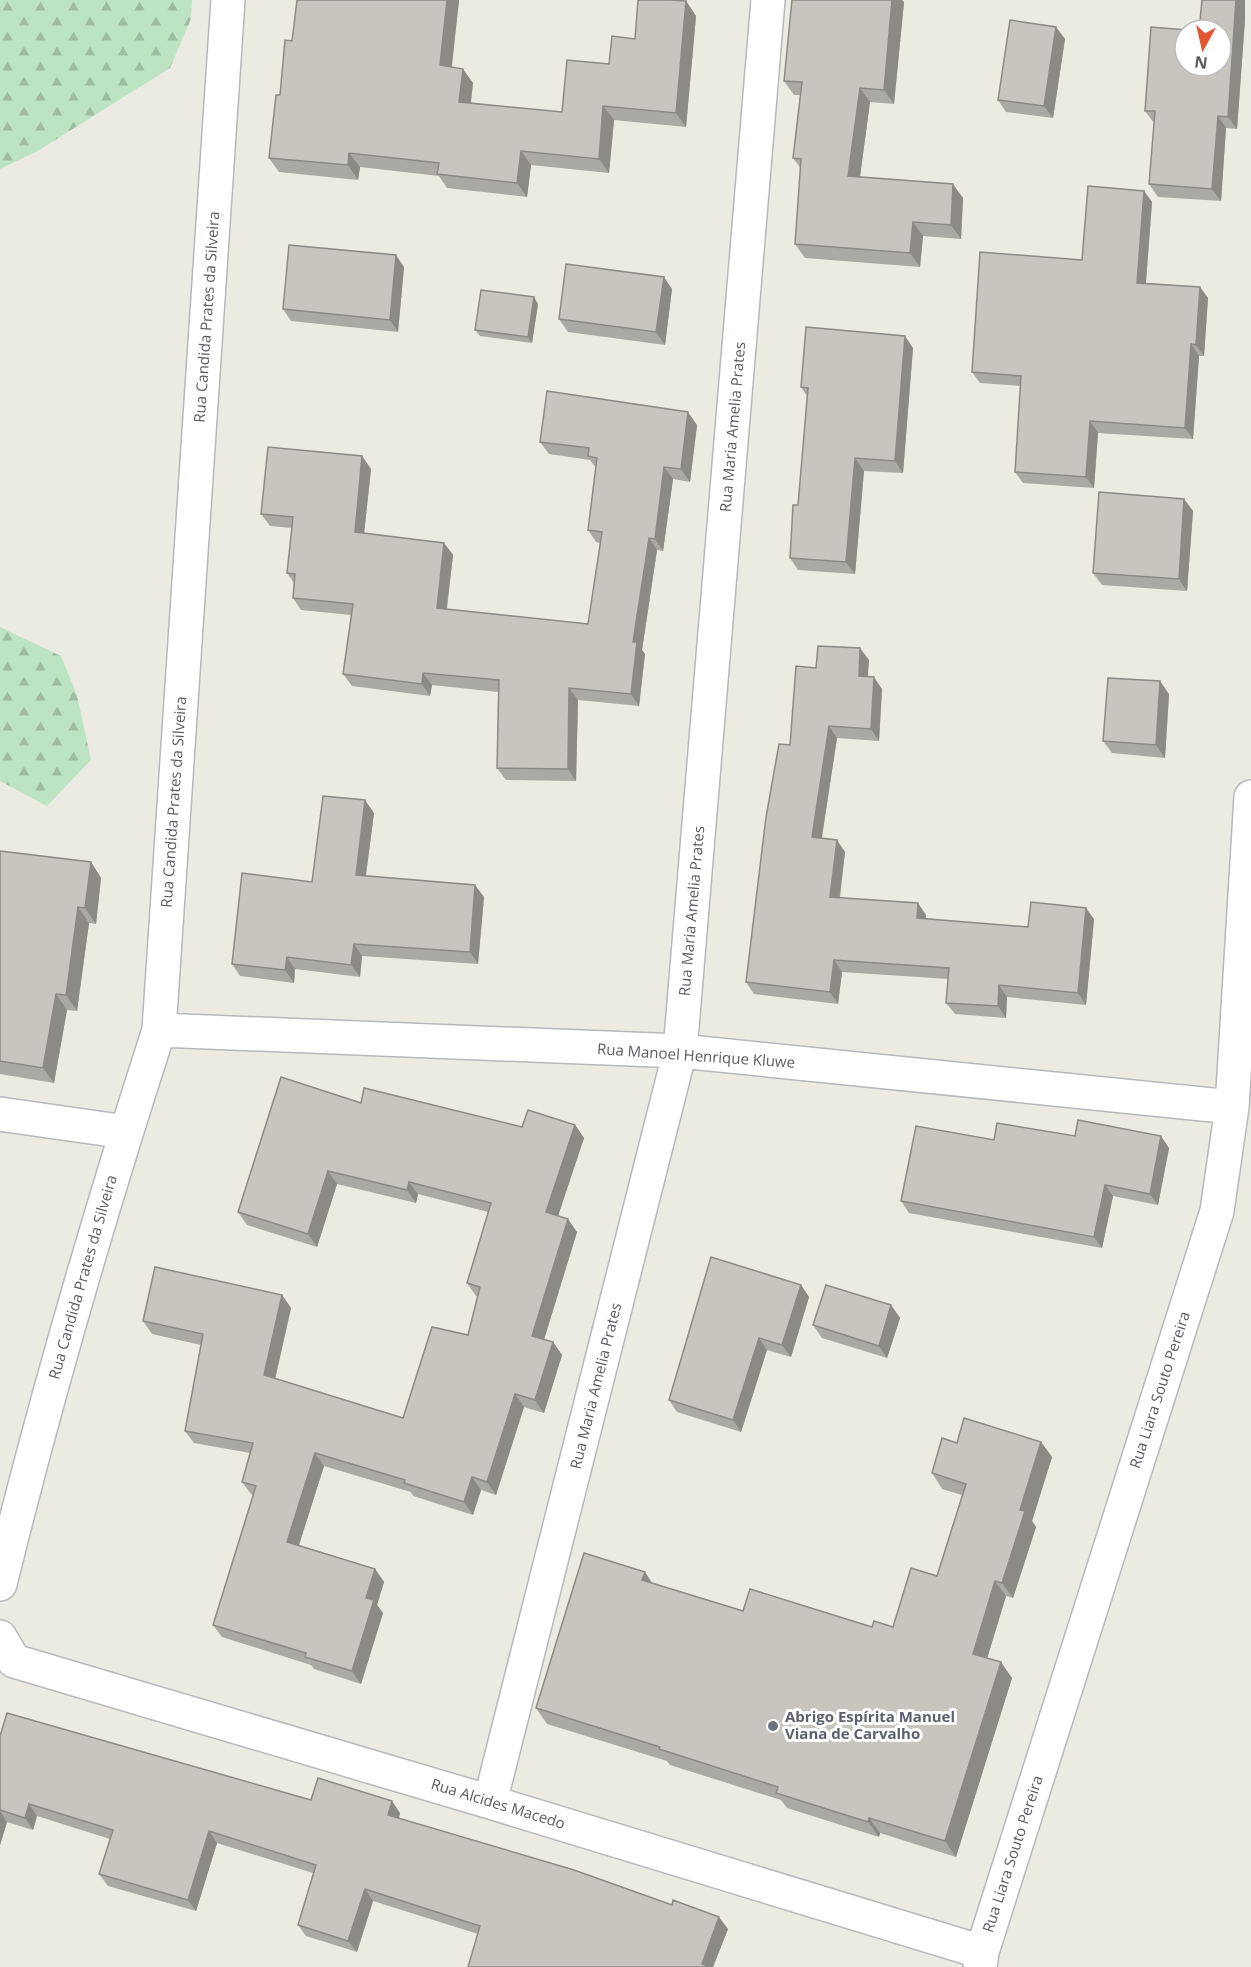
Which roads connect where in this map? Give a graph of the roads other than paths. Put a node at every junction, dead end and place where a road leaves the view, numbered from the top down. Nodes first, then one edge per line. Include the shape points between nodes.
1 (228, 0) edge
2 (768, 0) edge
3 (1251, 796) edge
4 (159, 1030) junction
5 (681, 1051) junction
6 (1232, 1107) junction
7 (0, 1114) edge
8 (126, 1132) junction
9 (0, 1584) edge
10 (7, 1649) edge
11 (490, 1802) junction
12 (981, 1959) edge

1 - 4 street, Rua Candida Prates da Silveira
2 - 5 street, Rua Maria Amelia Prates
3 - 6 street, Rua Liara Souto Pereira
4 - 5 street, Rua Manoel Henrique Kluwe
4 - 8 street, Rua Candida Prates da Silveira
5 - 6 street, Rua Manoel Henrique Kluwe
5 - 11 street, Rua Maria Amelia Prates
6 - 12 street, Rua Liara Souto Pereira via 1217,1211
7 - 8 street
8 - 9 street, Rua Candida Prates da Silveira via 33,1449
10 - 11 street, Rua Alcides Macedo
11 - 12 street, Rua Alcides Macedo

